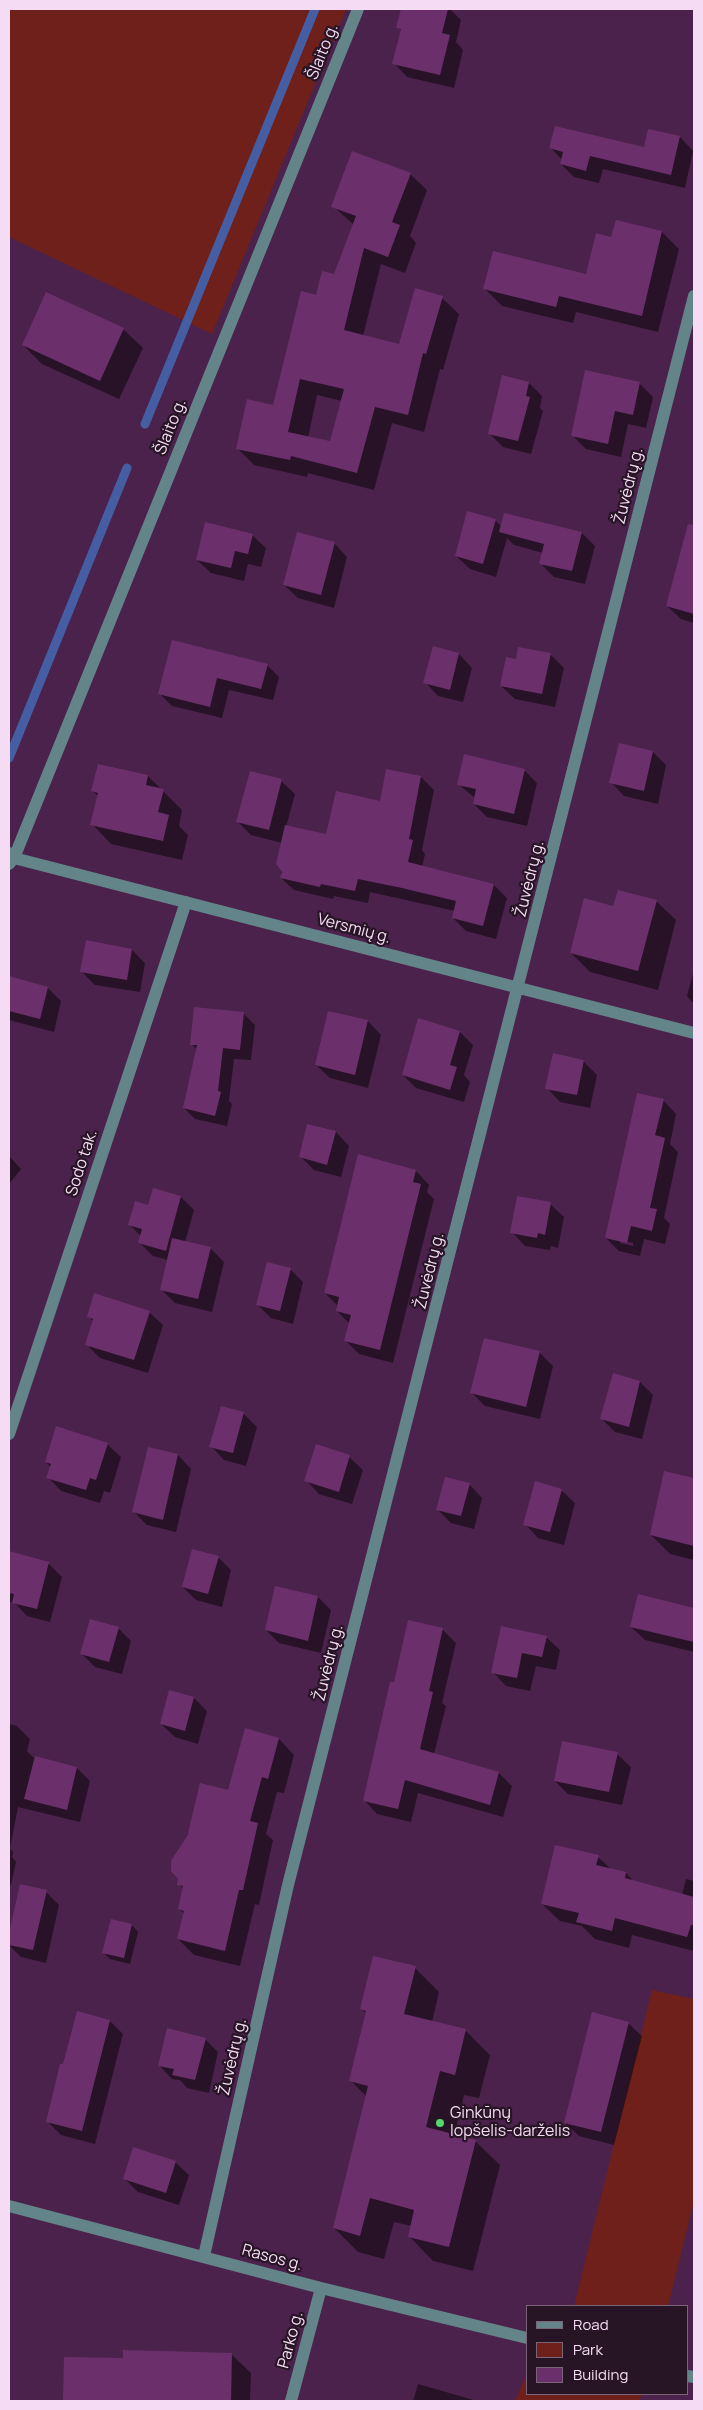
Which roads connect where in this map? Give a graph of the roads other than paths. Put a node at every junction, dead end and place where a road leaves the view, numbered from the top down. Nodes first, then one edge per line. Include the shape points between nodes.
1 (358, 9) edge
2 (694, 296) edge
3 (10, 858) edge
4 (186, 902) junction
5 (519, 988) junction
6 (694, 1033) edge
7 (9, 1434) edge
8 (9, 2206) edge
9 (204, 2256) junction
10 (321, 2288) junction
11 (526, 2338) edge
12 (291, 2401) edge

1 - 3 street, Šlaito g.
2 - 5 street, Žuvėdrų g.
3 - 4 street, Versmių g.
4 - 5 street, Versmių g.
4 - 7 street, Sodo tak.
5 - 6 street, Versmių g.
5 - 9 street, Žuvėdrų g. via 288,1885
8 - 9 street, Rasos g.
9 - 10 street, Rasos g.
10 - 11 street, Rasos g.
10 - 12 street, Parko g.

